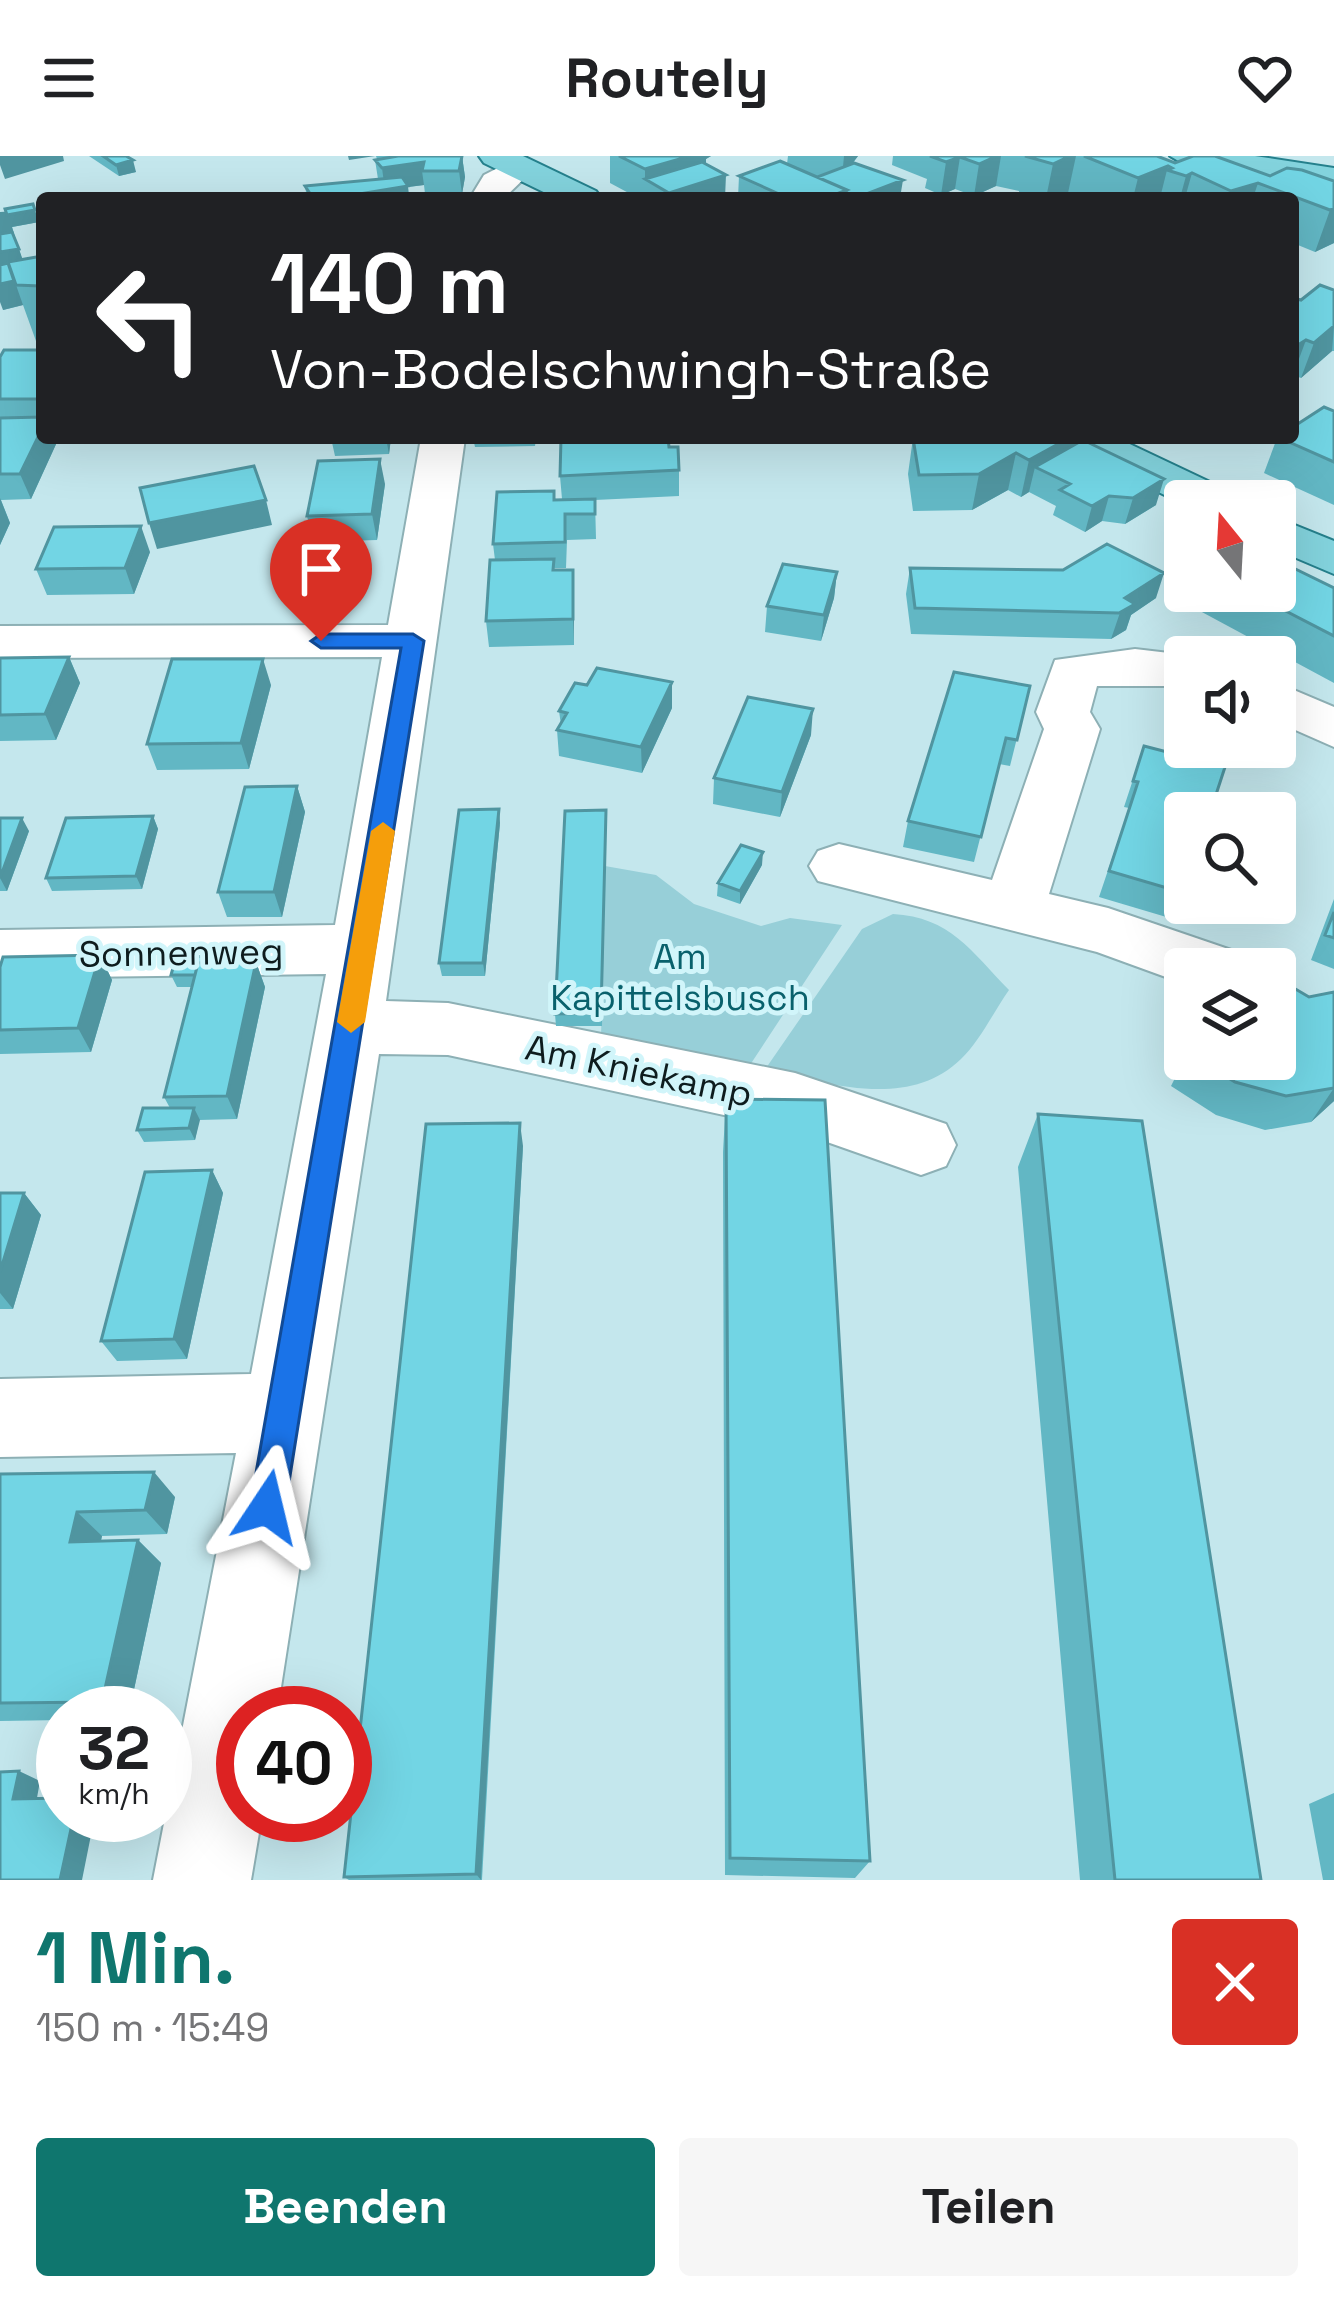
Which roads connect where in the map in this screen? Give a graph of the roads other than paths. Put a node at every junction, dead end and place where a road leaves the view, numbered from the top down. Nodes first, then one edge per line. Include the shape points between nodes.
1 (1187, 156) edge
2 (596, 162) dead end
3 (539, 177) edge
4 (1334, 178) edge
5 (490, 192) edge
6 (442, 444) edge
7 (1094, 444) edge
8 (1169, 480) edge
9 (1296, 541) edge
10 (1334, 559) edge
11 (413, 641) junction
12 (0, 642) edge
13 (1164, 668) edge
14 (1296, 710) edge
15 (1334, 729) edge
16 (839, 866) dead end
17 (1014, 906) junction
18 (363, 949) junction
19 (1164, 951) edge
20 (0, 954) edge
21 (350, 1027) junction
22 (921, 1145) dead end
23 (284, 1413) junction
24 (0, 1418) edge
25 (202, 1880) edge

1 - 4 main road
2 - 3 main road
3 - 5 street via 496,182
6 - 11 street
7 - 8 main road
9 - 10 main road
11 - 12 street
11 - 18 street
13 - 17 street via 1074,672 1063,712 1072,729
14 - 15 street
16 - 17 street
17 - 19 street
18 - 20 street, Sonnenweg
18 - 21 street
21 - 22 street, Am Kniekamp via 448,1029 796,1102
21 - 23 street
23 - 24 street
23 - 25 street

